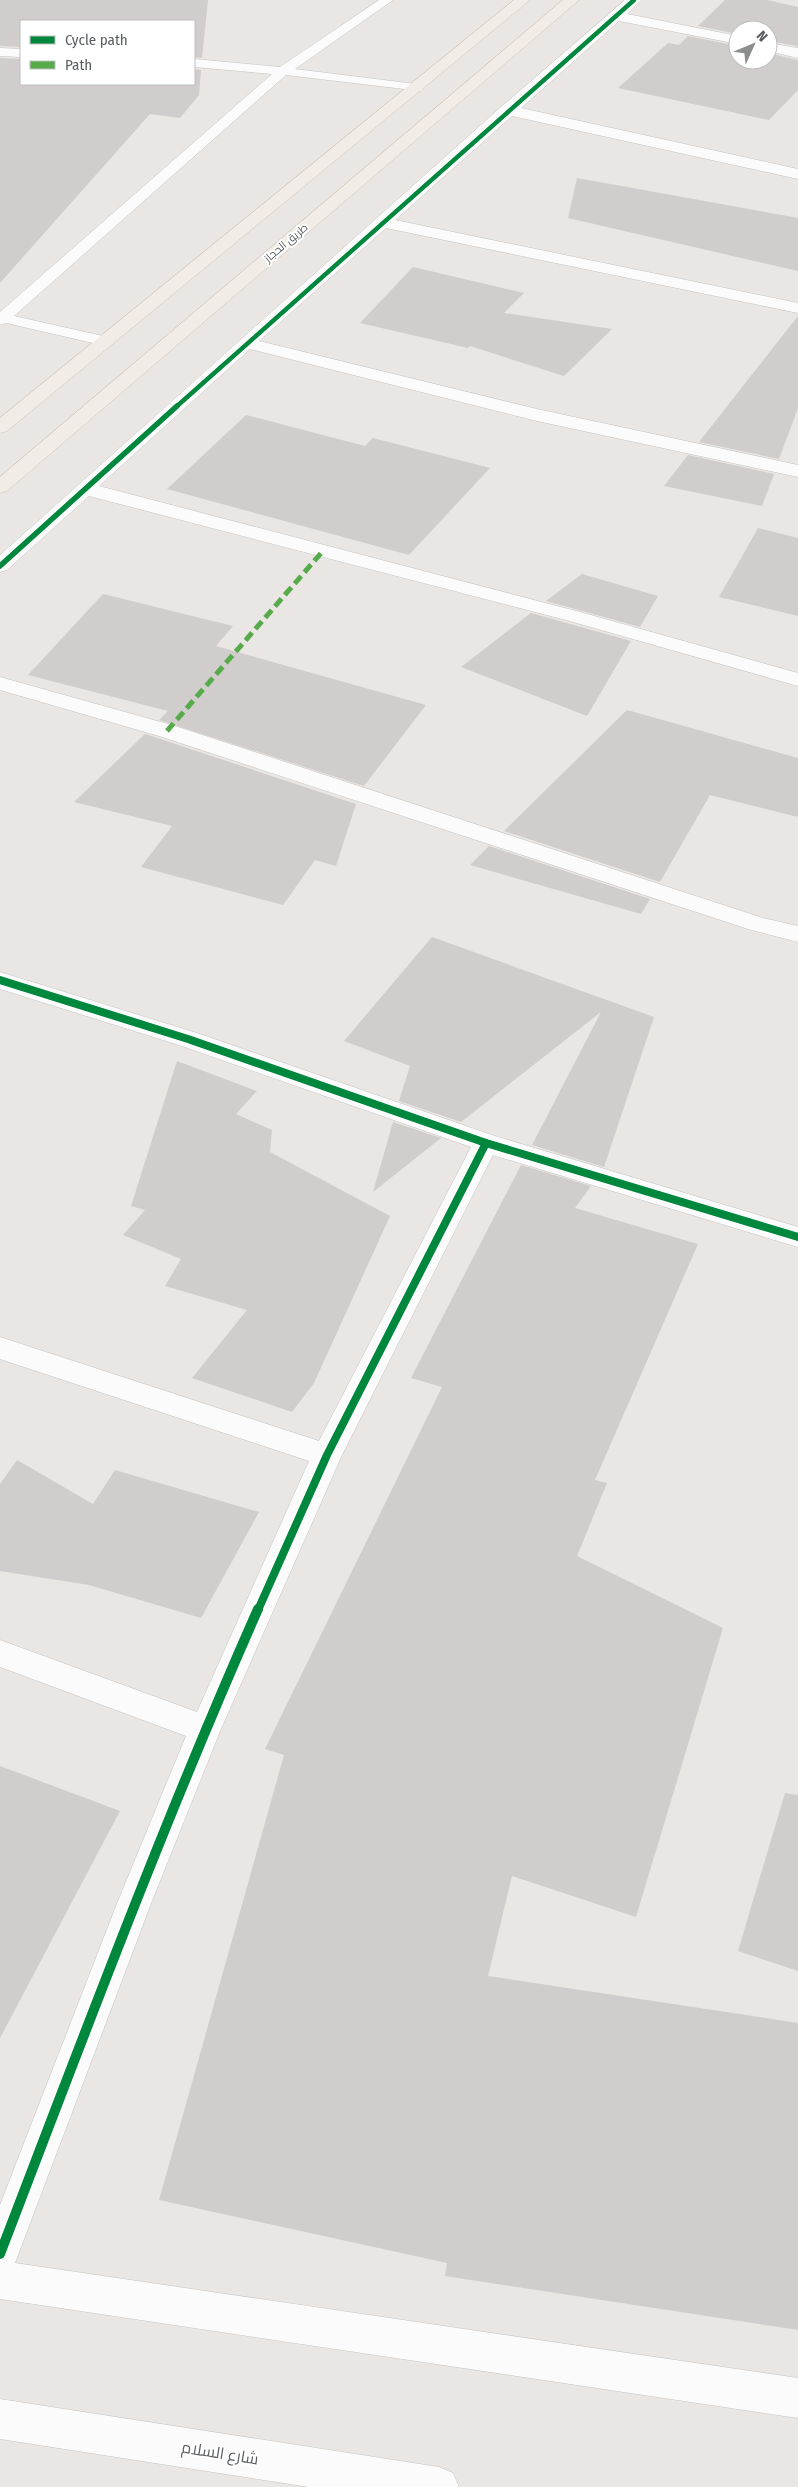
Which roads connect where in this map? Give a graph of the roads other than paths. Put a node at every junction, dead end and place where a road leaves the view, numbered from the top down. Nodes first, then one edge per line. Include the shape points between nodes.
1 (387, 0) edge
2 (523, 0) edge
3 (572, 0) edge
4 (634, 0) edge
5 (616, 16) junction
6 (728, 38) edge
7 (778, 48) edge
8 (0, 52) edge
9 (20, 53) edge
10 (798, 53) edge
11 (195, 63) edge
12 (283, 71) junction
13 (416, 88) junction
14 (508, 110) junction
15 (798, 174) edge
16 (384, 223) junction
17 (798, 308) edge
18 (1, 318) edge
19 (106, 341) junction
20 (246, 343) junction
21 (0, 427) edge
22 (798, 471) edge
23 (0, 487) edge
24 (86, 489) junction
25 (0, 566) edge
26 (798, 680) edge
27 (0, 683) edge
28 (798, 934) edge
29 (0, 980) edge
30 (486, 1143) junction
31 (798, 1237) edge
32 (0, 1348) edge
33 (328, 1455) junction
34 (0, 1653) edge
35 (205, 1729) junction
36 (0, 2254) edge
37 (0, 2280) edge
38 (798, 2398) edge
39 (0, 2418) edge
40 (439, 2487) edge

1 - 12 lane
2 - 13 main road
3 - 23 main road, طريق الحجاز
4 - 5 street
5 - 6 street
5 - 14 street
7 - 10 street
8 - 9 lane
11 - 12 lane
12 - 13 lane
12 - 18 lane
13 - 19 main road
14 - 15 street
14 - 16 street
16 - 17 street
16 - 20 street
18 - 19 lane
19 - 21 main road
20 - 22 street via 538,415
20 - 24 street
24 - 25 street
24 - 26 street via 574,616
27 - 28 street via 167,731 757,924
29 - 30 street via 188,1038
30 - 31 street
30 - 33 street
32 - 33 street
33 - 35 street
34 - 35 street
35 - 36 street via 135,1901
37 - 38 street
39 - 40 street, شارع السلام

